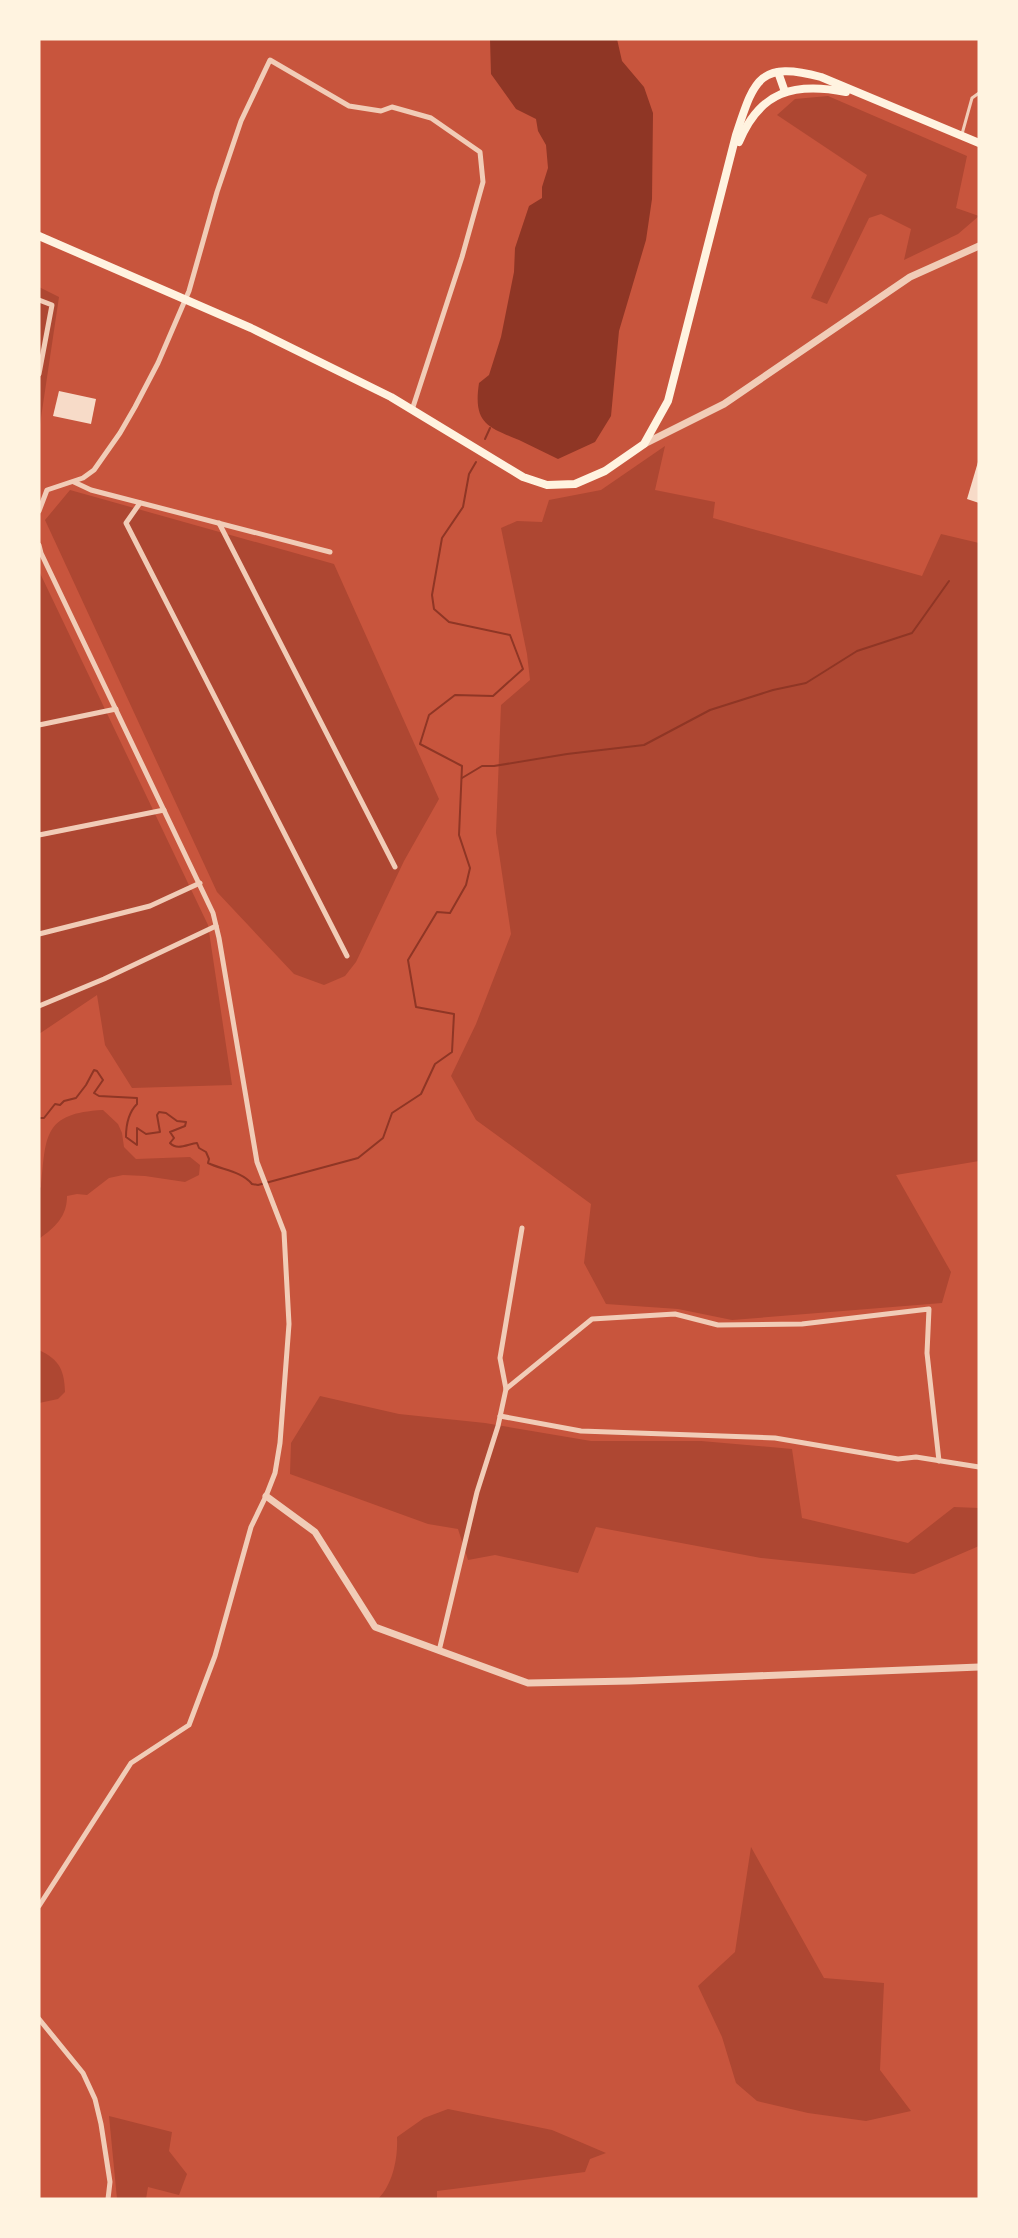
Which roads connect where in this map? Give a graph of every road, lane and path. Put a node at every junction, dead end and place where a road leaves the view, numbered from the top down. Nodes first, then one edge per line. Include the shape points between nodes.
1 (778, 72) junction
2 (785, 92) junction
3 (979, 93) edge
4 (862, 94) junction
5 (961, 136) junction
6 (979, 143) edge
7 (728, 169) junction
8 (39, 236) edge
9 (979, 246) edge
10 (186, 299) junction
11 (39, 300) edge
12 (39, 374) edge
13 (412, 410) junction
14 (644, 444) junction
15 (74, 482) junction
16 (47, 490) junction
17 (39, 491) edge
18 (140, 503) junction
19 (39, 511) edge
20 (219, 523) junction
21 (39, 545) edge
22 (330, 552) dead end
23 (116, 709) junction
24 (39, 725) edge
25 (164, 810) junction
26 (39, 835) edge
27 (395, 867) dead end
28 (200, 883) junction
29 (216, 926) junction
30 (39, 934) edge
31 (347, 956) dead end
32 (39, 1006) edge
33 (522, 1228) dead end
34 (506, 1389) junction
35 (500, 1416) junction
36 (939, 1461) junction
37 (979, 1467) edge
38 (266, 1497) junction
39 (439, 1651) junction
40 (979, 1667) edge
41 (39, 1906) edge
42 (39, 2019) edge
43 (108, 2199) edge

1 - 2 main road
1 - 4 main road via 810,74
1 - 7 main road via 757,82
2 - 4 main road via 829,89
2 - 7 main road via 755,112
3 - 5 lane via 972,98
4 - 5 main road
5 - 6 main road
7 - 14 main road via 668,402
8 - 10 main road
9 - 14 street via 910,277 724,404
10 - 13 main road
10 - 13 street via 241,121 270,60 349,106 381,111 392,107 431,118 480,152 483,182
10 - 15 street via 158,363 120,433 94,470
11 - 12 street via 52,305
13 - 14 main road via 523,477 547,485 575,484 605,471
15 - 16 street
15 - 18 street
16 - 17 street
16 - 19 street
18 - 20 street
18 - 31 street via 126,523
20 - 22 street
20 - 27 street
21 - 23 street
23 - 24 street
23 - 25 street
25 - 26 street
25 - 28 street
28 - 29 street
28 - 30 street via 150,906
29 - 32 street
29 - 38 street via 261,1174 284,1233 289,1324 280,1443
33 - 34 street via 500,1358
34 - 35 street
34 - 36 street via 592,1319 675,1314 718,1325 802,1323 929,1309 927,1353
35 - 36 street via 581,1431 775,1438 898,1459
35 - 39 street via 477,1492
36 - 37 street
38 - 39 street via 315,1532 375,1627
38 - 41 street via 251,1527 215,1656 189,1725 131,1764
39 - 40 street via 528,1683
42 - 43 street via 83,2073 95,2099 110,2182

